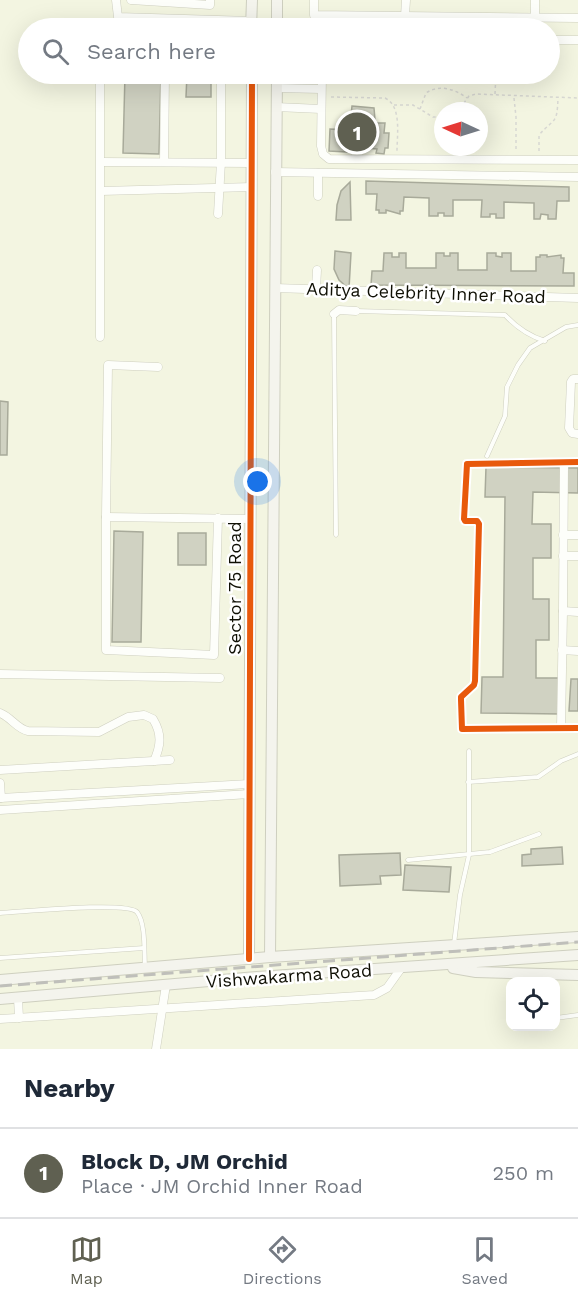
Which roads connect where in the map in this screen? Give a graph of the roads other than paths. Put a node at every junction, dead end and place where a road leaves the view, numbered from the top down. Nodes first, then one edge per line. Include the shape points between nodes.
1 (116, 0) edge
2 (131, 0) edge
3 (210, 0) edge
4 (252, 0) edge
5 (277, 0) edge
6 (314, 0) edge
7 (406, 0) edge
8 (535, 0) edge
9 (405, 16) junction
10 (135, 18) edge
11 (251, 18) edge
12 (277, 18) edge
13 (535, 18) junction
14 (578, 18) edge
15 (560, 40) edge
16 (578, 40) edge
17 (100, 84) edge
18 (165, 84) edge
19 (221, 84) edge
20 (252, 84) edge
21 (277, 84) edge
22 (321, 84) edge
23 (277, 88) junction
24 (321, 93) junction
25 (276, 107) junction
26 (321, 109) junction
27 (578, 160) edge
28 (101, 162) junction
29 (164, 162) junction
30 (221, 162) junction
31 (252, 163) junction
32 (275, 172) junction
33 (318, 173) junction
34 (578, 177) edge
35 (252, 187) junction
36 (219, 188) junction
37 (101, 191) junction
38 (318, 196) dead end
39 (218, 214) dead end
40 (317, 270) dead end
41 (274, 288) junction
42 (316, 290) junction
43 (578, 298) edge
44 (356, 311) joint
45 (334, 314) joint
46 (578, 325) edge
47 (100, 337) dead end
48 (545, 341) junction
49 (158, 367) dead end
50 (578, 379) edge
51 (578, 434) edge
52 (487, 456) dead end
53 (578, 462) edge
54 (564, 463) junction
55 (106, 517) junction
56 (218, 518) junction
57 (251, 519) junction
58 (336, 535) dead end
59 (563, 535) junction
60 (578, 535) edge
61 (563, 556) junction
62 (578, 556) edge
63 (562, 611) junction
64 (578, 612) edge
65 (562, 650) junction
66 (578, 651) edge
67 (0, 674) edge
68 (220, 678) dead end
69 (0, 713) edge
70 (561, 728) junction
71 (578, 728) edge
72 (469, 751) dead end
73 (578, 754) edge
74 (170, 760) dead end
75 (154, 761) junction
76 (0, 770) edge
77 (468, 782) junction
78 (0, 783) edge
79 (249, 789) junction
80 (1, 798) edge
81 (0, 810) edge
82 (539, 834) dead end
83 (469, 855) junction
84 (408, 860) dead end
85 (0, 913) edge
86 (249, 919) junction
87 (271, 919) junction
88 (578, 937) edge
89 (454, 945) junction
90 (144, 948) junction
91 (578, 955) edge
92 (270, 957) junction
93 (0, 958) edge
94 (249, 959) junction
95 (432, 965) junction
96 (402, 967) junction
97 (146, 968) junction
98 (518, 972) junction
99 (578, 975) edge
100 (524, 977) edge
101 (0, 980) edge
102 (166, 985) junction
103 (18, 998) junction
104 (0, 999) edge
105 (162, 1010) junction
106 (578, 1016) edge
107 (19, 1018) junction
108 (560, 1018) edge
109 (0, 1019) edge
110 (156, 1049) edge

1 - 10 street via 118,17
2 - 3 street via 210,5
4 - 11 street
5 - 12 street
6 - 9 street via 314,15
7 - 9 street
8 - 13 street
9 - 13 street
13 - 14 street
15 - 16 street
17 - 28 street
18 - 29 street
19 - 30 street
20 - 31 street, Sector 75 Road
21 - 23 street, Sector 75 Road
22 - 24 street
23 - 24 street
23 - 25 street, Sector 75 Road
24 - 26 street
25 - 26 street
25 - 32 street, Sector 75 Road
26 - 27 street via 321,146 329,159
28 - 29 street
28 - 37 street
29 - 30 street
30 - 31 street
30 - 36 street
31 - 35 street, Sector 75 Road
32 - 33 street
32 - 41 street, Sector 75 Road
33 - 34 street
33 - 38 street
35 - 36 street
35 - 57 street, Sector 75 Road
36 - 37 street
36 - 39 street
37 - 47 street
40 - 42 street
41 - 42 street, Aditya Celebrity Inner Road
41 - 87 street, Sector 75 Road
42 - 43 street, Aditya Celebrity Inner Road
44 - 45 street via 339,310
44 - 48 lane via 505,315 524,332
45 - 58 lane
46 - 48 lane via 566,327
48 - 52 lane via 530,348 518,365 507,387 505,416
49 - 55 street via 108,365
50 - 51 street via 571,382 569,428
53 - 54 street
54 - 59 street
54 - 70 street via 467,464 464,519 479,524 477,636 474,685 461,697 462,729
55 - 56 street
55 - 56 street via 106,650 214,655
56 - 57 street
57 - 79 street, Sector 75 Road
59 - 60 street
59 - 61 street
61 - 62 street
61 - 63 street
63 - 64 street
63 - 65 street
65 - 66 street
65 - 70 street
67 - 68 street
69 - 75 street via 28,731 99,732 128,717 144,716 153,719 159,729 161,745
70 - 71 street
72 - 77 lane
73 - 77 lane via 538,777
74 - 75 street
75 - 76 street
77 - 83 lane
78 - 80 street
79 - 80 street
79 - 81 street
79 - 86 street, Sector 75 Road
82 - 83 lane via 490,852
83 - 84 lane
83 - 89 lane
85 - 90 lane via 121,906 137,911
86 - 87 street
86 - 94 street, Sector 75 Road
87 - 92 street, Sector 75 Road
88 - 89 street, Vishwakarma Road
89 - 92 street, Vishwakarma Road
90 - 93 lane
90 - 97 lane
91 - 95 street, Vishwakarma Road
92 - 94 street, Vishwakarma Road
94 - 97 street, Vishwakarma Road
95 - 96 street, Vishwakarma Road
95 - 98 street via 476,972
96 - 102 street, Vishwakarma Road
96 - 105 street via 387,988 375,995
97 - 101 street, Vishwakarma Road
98 - 99 street
98 - 100 lane
102 - 103 street, Vishwakarma Road
102 - 105 street
103 - 104 street, Vishwakarma Road
103 - 107 street
105 - 107 street
105 - 110 street
106 - 108 lane
107 - 109 street

